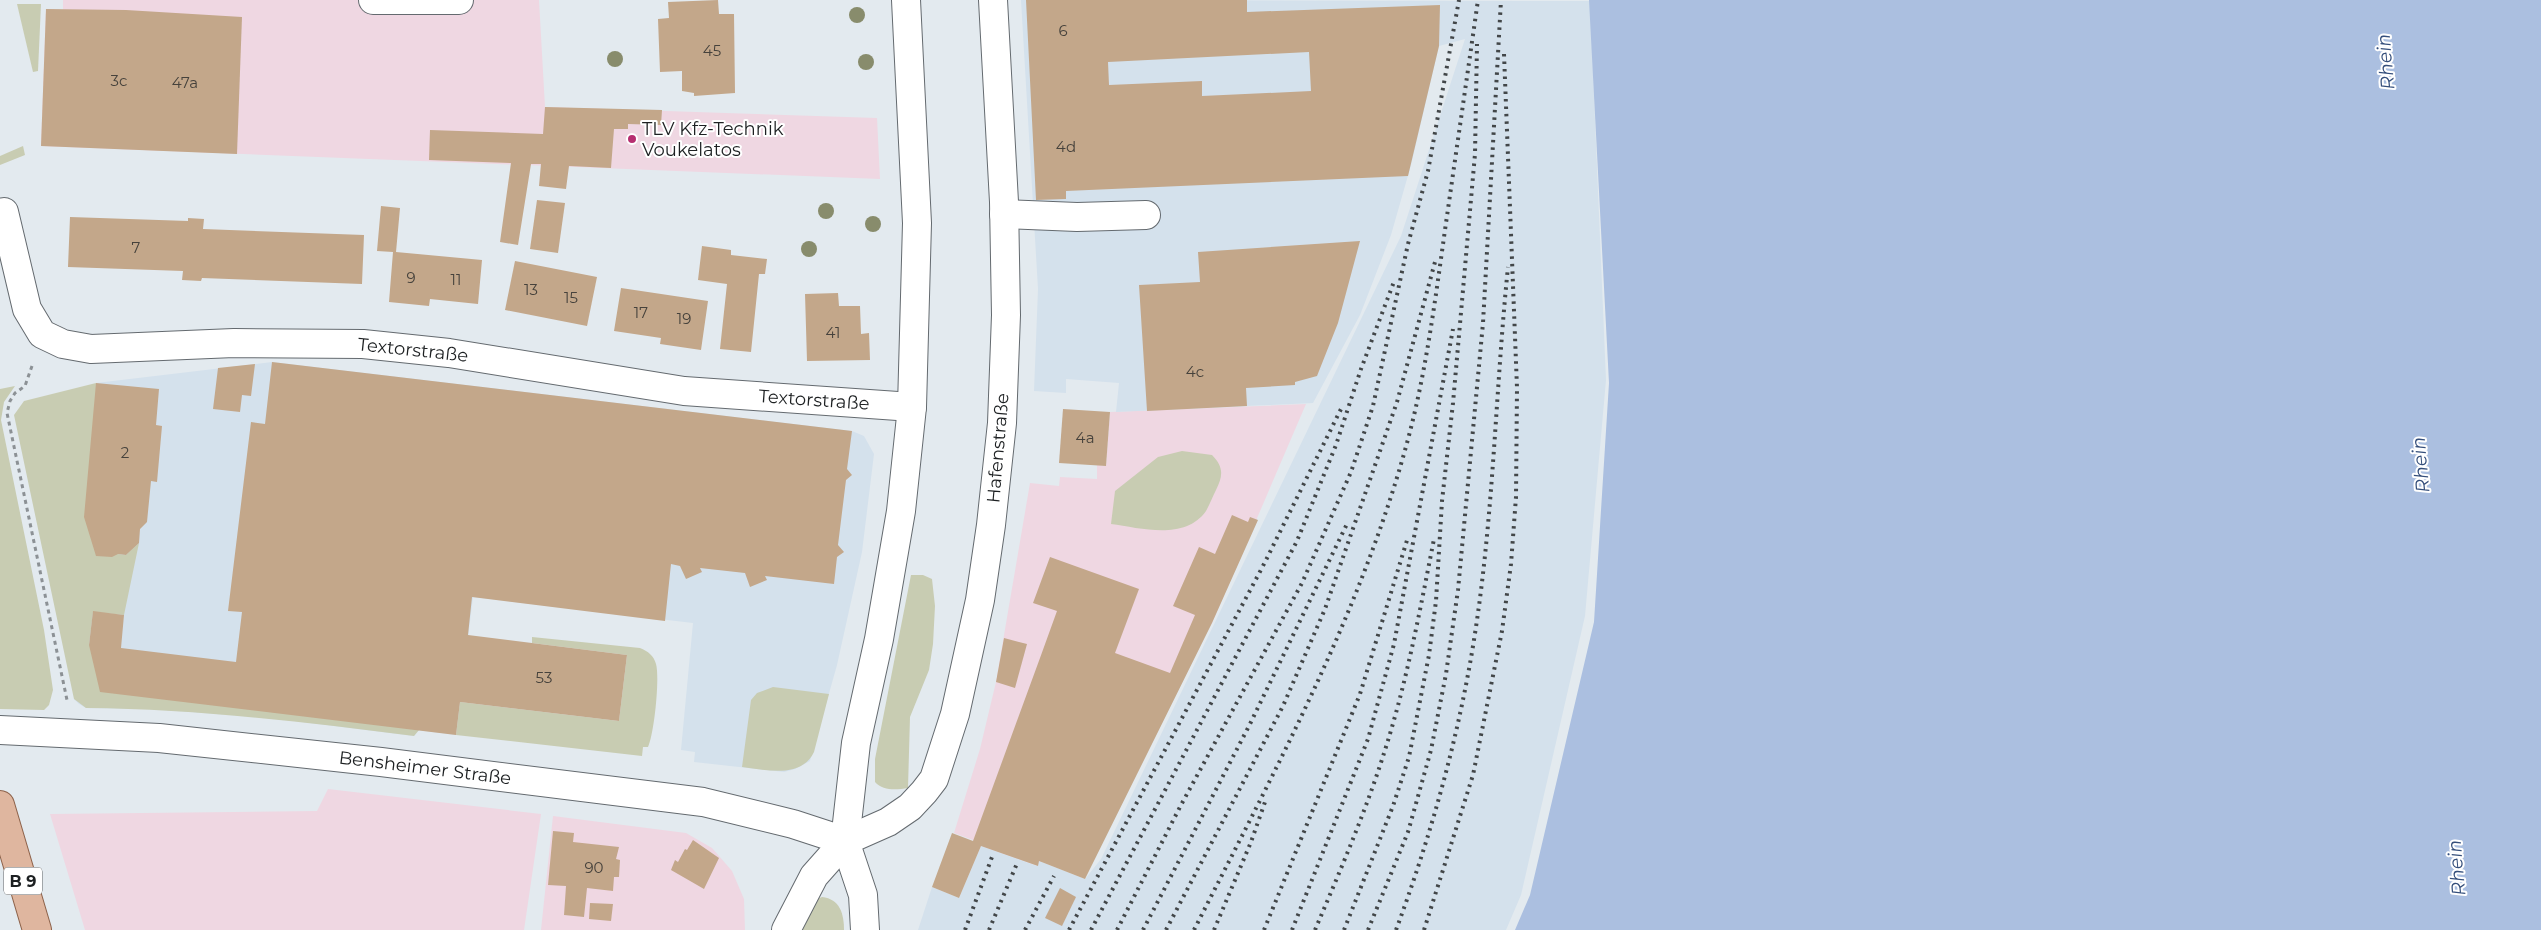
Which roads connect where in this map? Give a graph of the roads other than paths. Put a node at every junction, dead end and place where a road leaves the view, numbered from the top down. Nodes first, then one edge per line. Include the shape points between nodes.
1 (373, 0) edge
2 (459, 0) edge
3 (906, 0) edge
4 (993, 0) edge
5 (4, 212) dead end
6 (1004, 214) junction
7 (1146, 215) dead end
8 (912, 407) junction
9 (0, 730) edge
10 (0, 805) edge
11 (844, 841) junction
12 (37, 930) edge
13 (786, 930) edge
14 (865, 930) edge

1 - 2 street
3 - 8 street via 917,223
4 - 6 street, Hafenstraße
5 - 8 street, Textorstraße via 27,309 42,334 63,344 91,349 234,343 363,344 449,353 684,391
6 - 7 street
6 - 11 street, Hafenstraße via 1006,315 1002,424 980,600 954,714 934,779 924,792 888,822
8 - 11 street via 901,512 880,639 856,742
9 - 11 street, Bensheimer Straße via 160,738 703,802 793,824
10 - 12 main road, B 9
11 - 13 street, Hafenstraße via 814,876
11 - 14 street via 863,895

